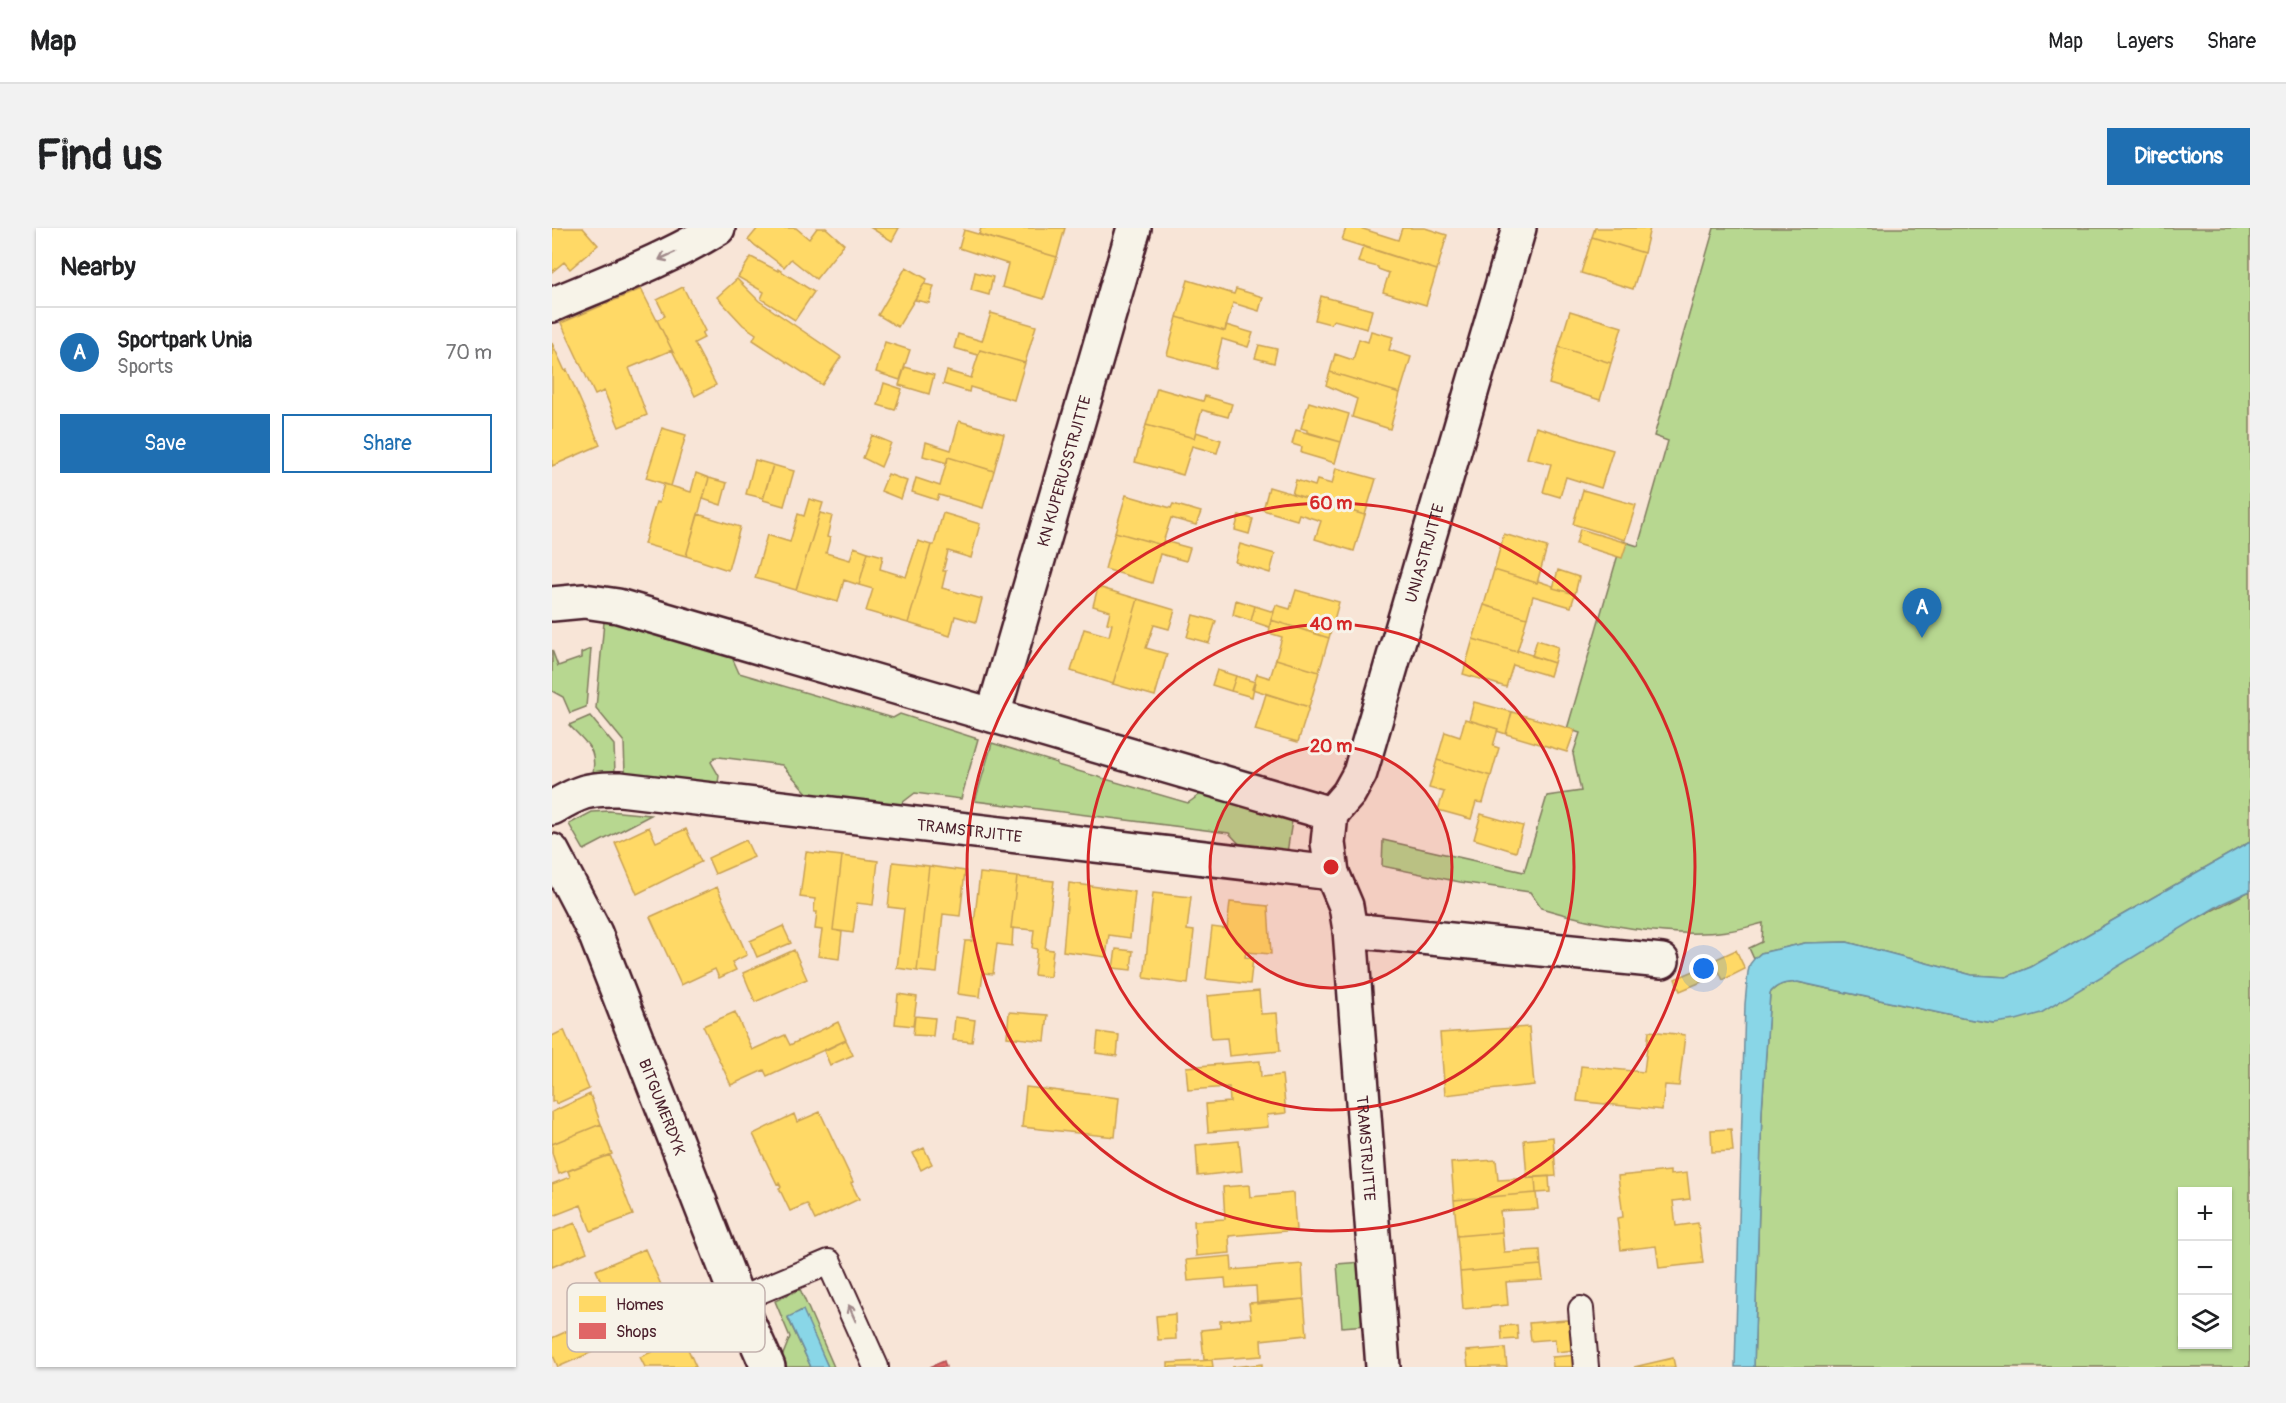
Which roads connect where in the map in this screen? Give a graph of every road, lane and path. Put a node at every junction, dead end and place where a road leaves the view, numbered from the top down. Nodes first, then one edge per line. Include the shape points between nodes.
1 (718, 228) edge
2 (1134, 228) edge
3 (1519, 228) edge
4 (552, 305) edge
5 (552, 604) edge
6 (993, 715) junction
7 (552, 808) edge
8 (1331, 814) junction
9 (552, 850) edge
10 (1332, 873) junction
11 (1350, 930) junction
12 (1662, 961) dead end
13 (731, 1283) edge
14 (765, 1289) edge
15 (1581, 1309) dead end
16 (761, 1352) edge
17 (768, 1367) edge
18 (876, 1367) edge
19 (1383, 1367) edge
20 (1586, 1367) edge

1 -> 4 street via 689,246
2 - 6 street, KN KUPERUSSTRJITTE
3 - 8 street, UNIASTRJITTE via 1360,772
5 - 6 street via 584,601 618,606
6 - 8 street
7 - 10 street, TRAMSTRJITTE via 578,793 596,788 620,789
8 - 10 street via 1328,843
9 - 13 street, BITGUMERDYK via 616,983
10 - 11 street, TRAMSTRJITTE via 1346,906
11 - 12 street
11 - 19 street, TRAMSTRJITTE
18 -> 14 lane via 829,1262
15 - 20 lane
16 - 17 street, BITGUMERDYK

